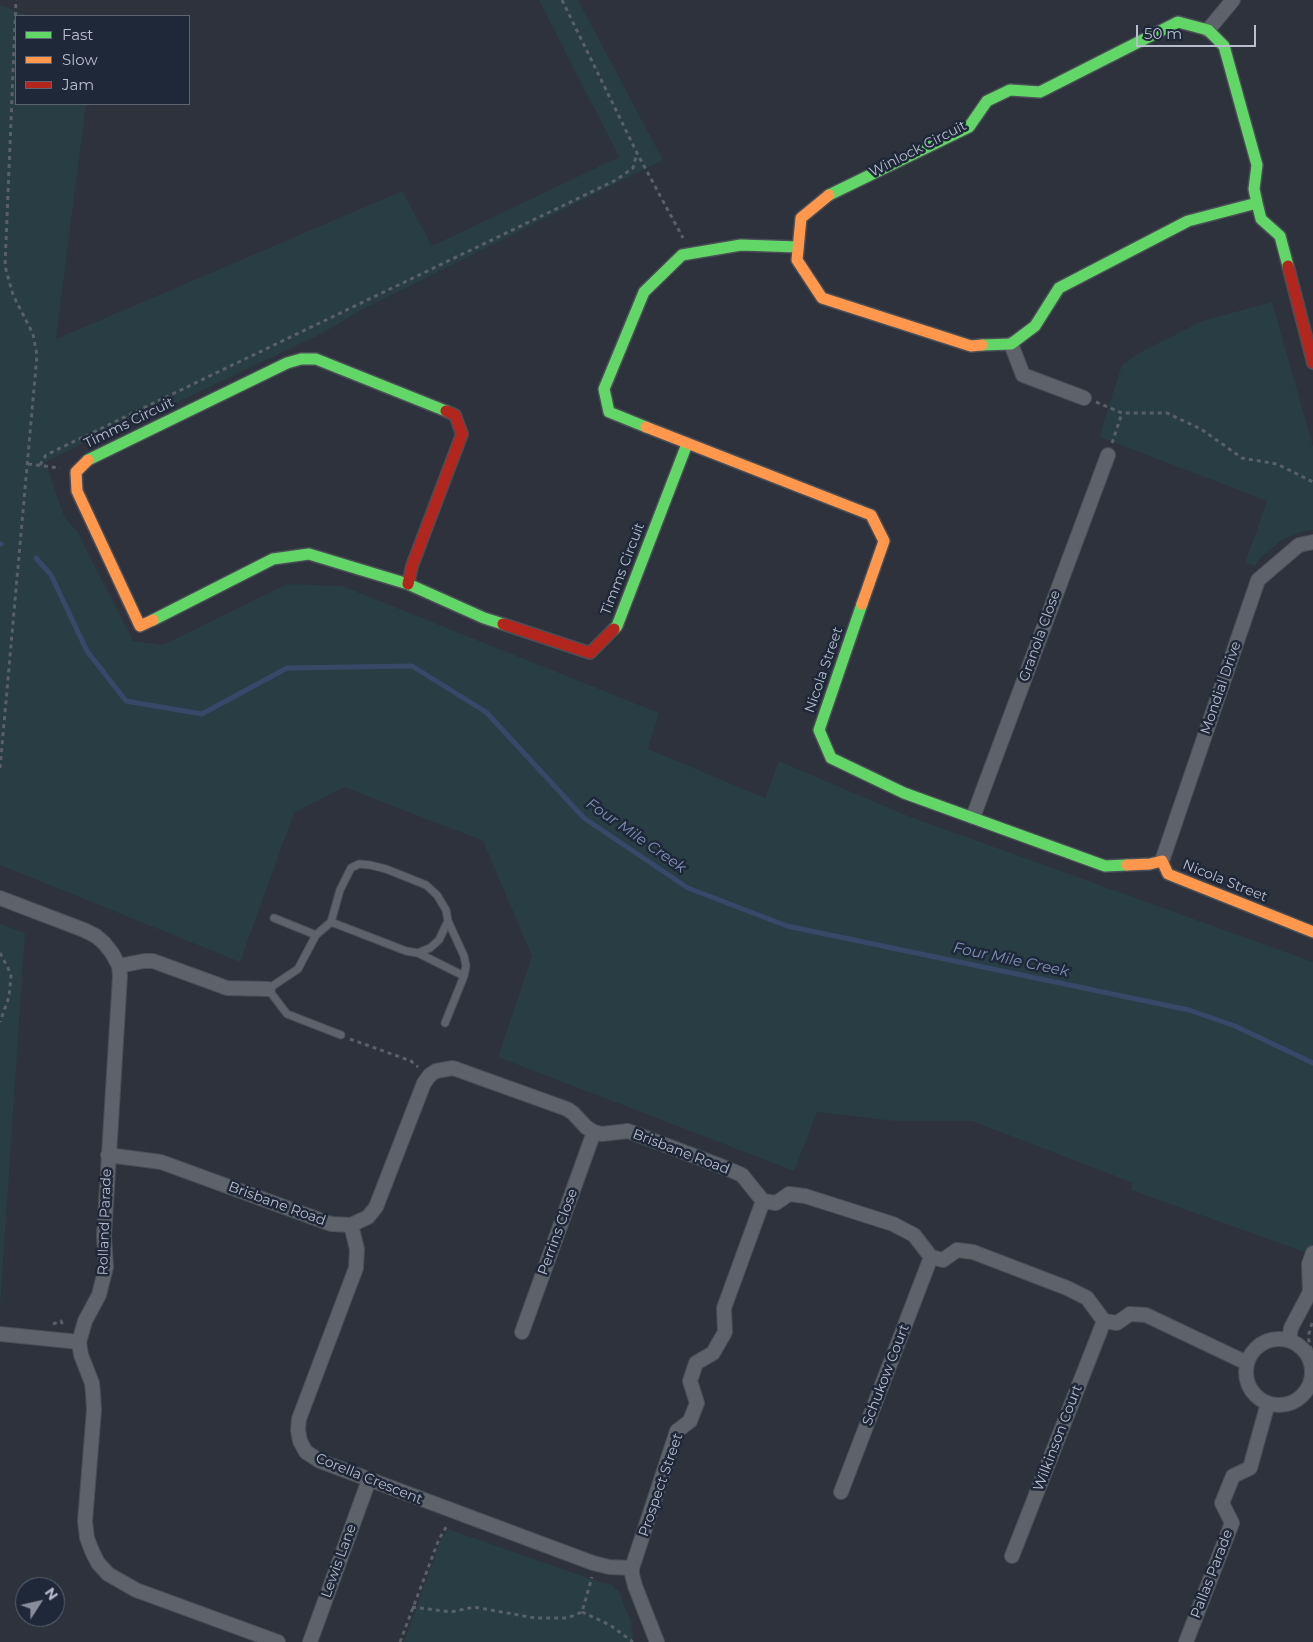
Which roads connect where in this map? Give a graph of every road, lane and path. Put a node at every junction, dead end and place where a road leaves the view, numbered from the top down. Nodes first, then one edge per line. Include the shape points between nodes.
1 (16, 0) edge
2 (562, 0) edge
3 (1234, 0) edge
4 (15, 15) edge
5 (15, 24) edge
6 (1208, 30) junction
7 (637, 153) junction
8 (1257, 203) junction
9 (798, 247) junction
10 (692, 254) junction
11 (1011, 344) junction
12 (1313, 363) edge
13 (1084, 398) joint
14 (1122, 413) junction
15 (687, 444) junction
16 (1108, 455) joint
17 (28, 464) junction
18 (40, 465) junction
19 (76, 472) junction
20 (1313, 482) edge
21 (1313, 542) edge
22 (408, 584) junction
23 (0, 768) edge
24 (974, 817) junction
25 (1162, 861) junction
26 (0, 898) edge
27 (274, 918) dead end
28 (448, 921) junction
29 (332, 922) junction
30 (1313, 932) edge
31 (316, 935) junction
32 (0, 953) edge
33 (418, 954) junction
34 (119, 966) junction
35 (464, 976) junction
36 (268, 989) junction
37 (0, 1022) edge
38 (445, 1023) dead end
39 (341, 1035) joint
40 (422, 1071) dead end
41 (594, 1132) junction
42 (108, 1156) junction
43 (763, 1201) junction
44 (351, 1225) junction
45 (1313, 1253) edge
46 (931, 1257) junction
47 (1313, 1320) edge
48 (1104, 1321) junction
49 (522, 1332) dead end
50 (0, 1334) edge
51 (1289, 1340) junction
52 (79, 1342) junction
53 (1313, 1356) edge
54 (1247, 1363) junction
55 (1311, 1385) edge
56 (1268, 1403) junction
57 (369, 1480) junction
58 (842, 1492) dead end
59 (453, 1511) junction
60 (1012, 1556) dead end
61 (632, 1568) junction
62 (592, 1577) dead end
63 (412, 1607) junction
64 (582, 1612) junction
65 (278, 1642) edge
66 (310, 1642) edge
67 (400, 1642) edge
68 (633, 1642) edge
69 (657, 1642) edge
70 (1186, 1642) edge

1 - 4 path
2 - 7 path
3 - 6 street
5 - 17 path via 5,266 13,296 36,343
6 - 8 street via 1224,46 1257,165 1254,189
6 - 9 street, Winlock Circuit via 1178,22 1040,92 1010,90 987,101 968,127 833,192 801,218
7 - 10 path
7 - 18 path via 633,168 616,180 46,455
8 - 11 street via 1188,221 1059,288 1035,326
8 - 12 street via 1261,219 1280,236
9 - 10 street via 742,245
9 - 11 street, Winlock Circuit via 797,260 822,298 971,346
10 - 15 street, Nicola Street via 682,256 644,292 604,389 609,412
11 - 13 street via 1023,375
13 - 14 path
14 - 16 path
14 - 20 path via 1167,413 1201,429 1242,458 1277,464
15 - 22 street, Timms Circuit via 617,626 590,653 484,618
15 - 24 street, Nicola Street via 871,515 884,541 820,730 831,758 904,794
16 - 24 street, Granola Close
17 - 18 path
17 - 23 path
18 - 19 path
19 - 22 street, Timms Circuit via 77,491 140,626 273,559 309,554
19 - 22 street, Timms Circuit via 87,460 287,363 316,359 454,415 462,434
21 - 25 street, Mondial Drive via 1299,545 1258,580
24 - 25 street, Nicola Street via 1105,866
25 - 30 street, Nicola Street via 1168,874
26 - 34 street via 96,936
27 - 31 lane
28 - 29 lane via 437,895 426,886 386,869 359,864 351,868 340,890
28 - 33 lane via 439,940
28 - 35 lane via 464,956
29 - 31 lane
29 - 33 lane
31 - 36 lane via 298,969
32 - 37 path via 11,976 9,997
33 - 35 lane
34 - 36 street via 152,961 227,988
34 - 42 street, Rolland Parade
35 - 38 lane
36 - 39 lane via 287,1014
39 - 40 path via 411,1061
41 - 43 street, Brisbane Road via 628,1131 726,1168 742,1176
41 - 44 street via 567,1109 459,1070 436,1071 421,1090 376,1207 368,1217
41 - 49 street, Perrins Close
42 - 44 street, Brisbane Road via 161,1162 331,1224
42 - 52 street, Rolland Parade via 104,1236 106,1267 99,1295 85,1321
43 - 46 street via 776,1203 789,1194 805,1196 894,1224 914,1235
43 - 61 street, Prospect Street via 724,1308 725,1332 713,1353 696,1363 690,1381 697,1403 690,1421 677,1431
44 - 57 street, Corella Crescent via 356,1268 299,1419 298,1430 300,1441 313,1458
45 - 51 street via 1309,1264 1310,1292 1291,1328
46 - 48 street via 944,1260 956,1250 973,1252 1080,1294 1087,1298
46 - 58 street, Schukow Court
47 - 53 path via 1308,1337
48 - 54 street via 1117,1323 1130,1314 1146,1315
48 - 60 street, Wilkinson Court
50 - 52 street
51 - 54 street via 1279,1338 1264,1343 1251,1353
51 - 55 street via 1307,1353 1311,1363
52 - 65 street via 94,1392 85,1522 87,1538 98,1562 108,1574 136,1590
54 - 56 street via 1246,1373 1252,1392
55 - 56 street via 1297,1400 1288,1404
56 - 70 street, Pallas Parade via 1250,1468 1233,1476 1222,1503 1232,1523
57 - 59 street, Corella Crescent
57 - 66 street, Lewis Lane
59 - 61 street, Corella Crescent via 593,1563
59 - 63 path
61 - 69 street via 635,1586
62 - 64 path
63 - 64 path via 451,1612 474,1607 554,1619
63 - 67 path
64 - 68 path via 610,1625

